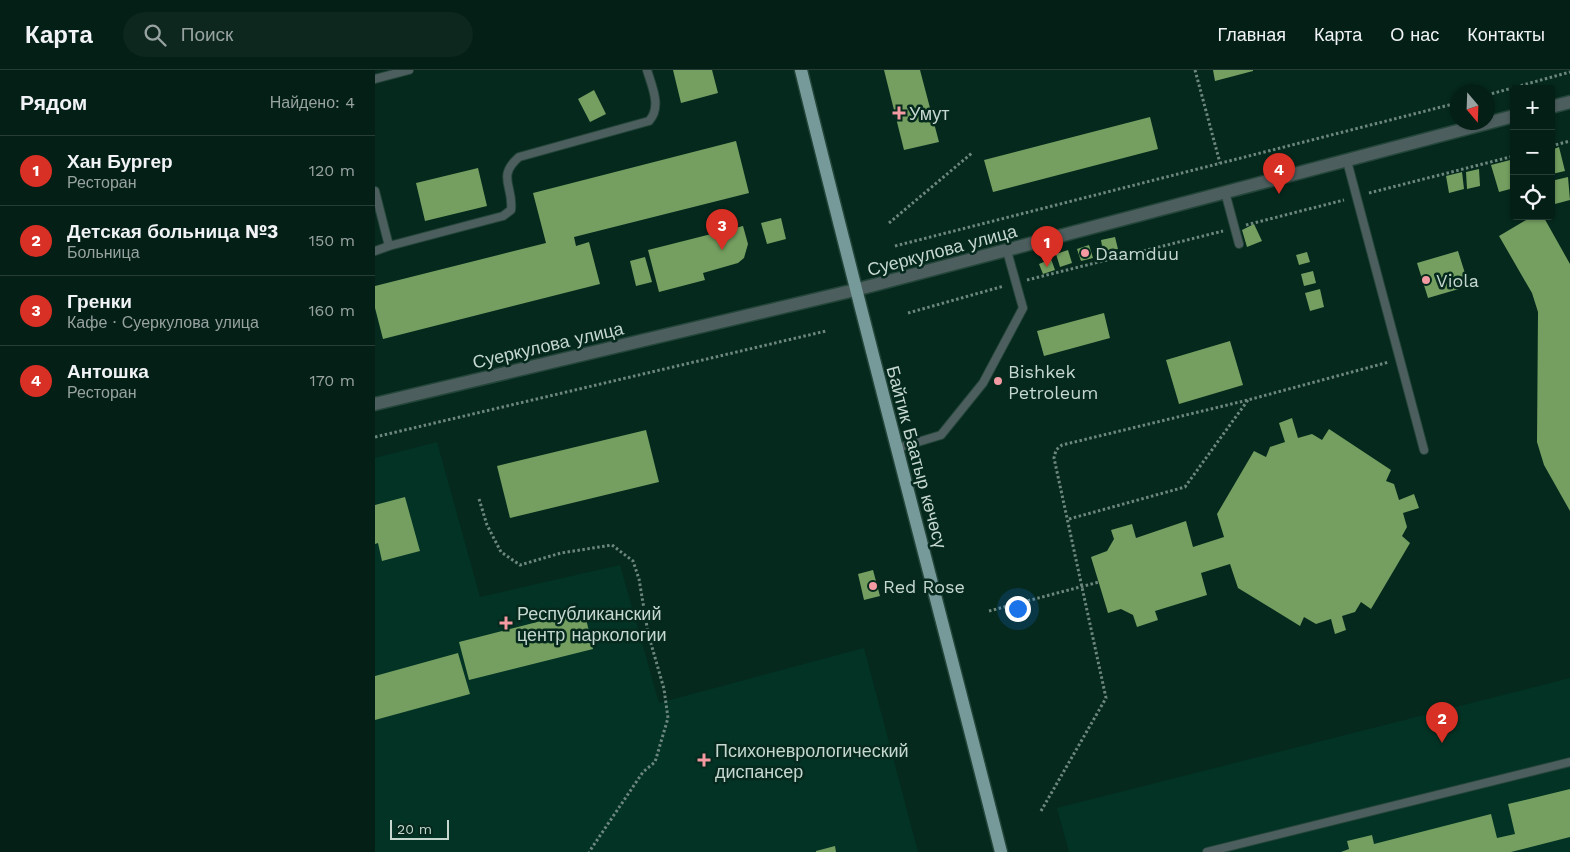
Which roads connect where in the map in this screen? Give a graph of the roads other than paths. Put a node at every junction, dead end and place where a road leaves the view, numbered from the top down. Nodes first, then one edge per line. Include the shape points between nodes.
1 (409, 70) edge
2 (647, 70) edge
3 (801, 70) edge
4 (375, 78) edge
5 (1570, 102) edge
6 (1555, 106) edge
7 (1510, 117) edge
8 (1347, 161) junction
9 (375, 190) edge
10 (1225, 192) junction
11 (1239, 244) dead end
12 (389, 246) junction
13 (375, 251) edge
14 (1007, 251) junction
15 (855, 290) junction
16 (375, 404) edge
17 (898, 448) junction
18 (1424, 450) dead end
19 (1570, 762) edge
20 (1001, 852) edge
21 (1207, 852) edge

1 - 4 lane
2 - 12 lane via 657,107 649,121 519,157 509,166 506,179 511,210 503,216
3 - 15 main road, Байтик Баатыр көчөсү
5 - 6 street
7 - 8 street, Суеркулова улица
8 - 10 street, Суеркулова улица
8 - 18 lane
9 - 12 lane
10 - 11 lane
10 - 14 street, Суеркулова улица
12 - 13 lane
14 - 15 street, Суеркулова улица
14 - 17 lane via 1023,308 983,383 941,435
15 - 16 street, Суеркулова улица
15 - 17 main road, Байтик Баатыр көчөсү
17 - 20 main road, Байтик Баатыр көчөсү
19 - 21 lane

